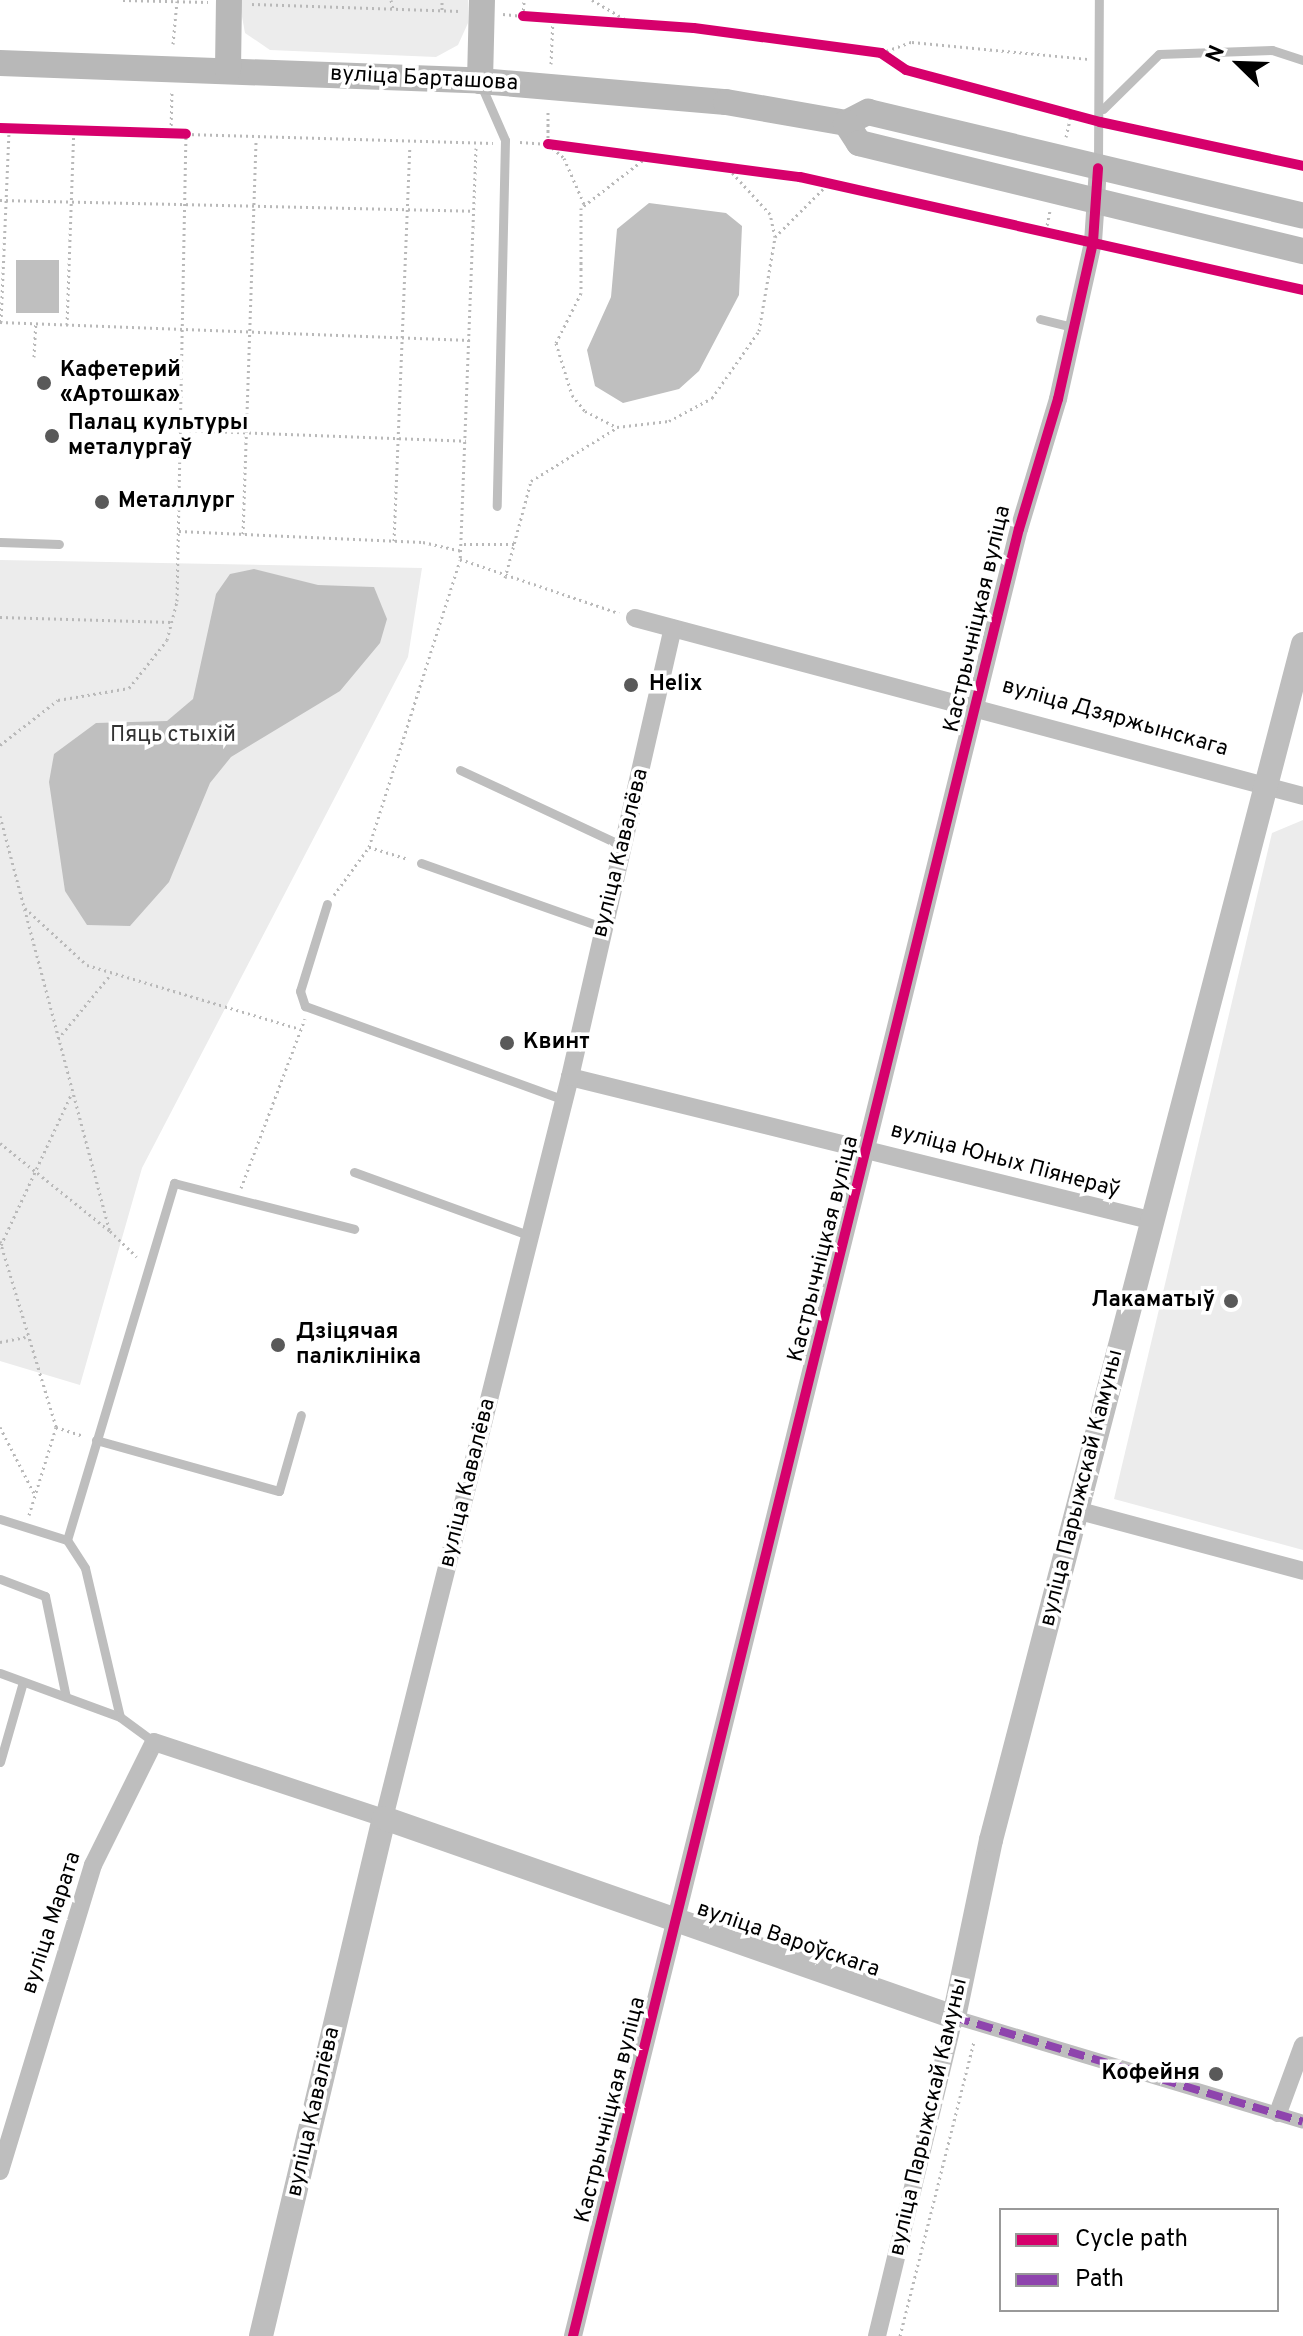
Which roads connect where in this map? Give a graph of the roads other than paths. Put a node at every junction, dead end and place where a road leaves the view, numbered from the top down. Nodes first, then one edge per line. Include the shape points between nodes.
1 (1099, 0) edge
2 (229, 2) edge
3 (483, 8) edge
4 (1303, 60) edge
5 (0, 63) edge
6 (228, 70) junction
7 (480, 81) junction
8 (1103, 109) junction
9 (846, 123) junction
10 (1098, 168) junction
11 (1097, 202) junction
12 (1303, 216) edge
13 (1303, 251) edge
14 (1040, 319) dead end
15 (1073, 327) junction
16 (497, 506) dead end
17 (0, 542) edge
18 (59, 544) dead end
19 (635, 618) road end
20 (673, 629) junction
21 (1303, 644) edge
22 (979, 704) junction
23 (460, 770) dead end
24 (1267, 786) junction
25 (1303, 796) edge
26 (623, 846) junction
27 (421, 863) road end
28 (327, 904) road end
29 (602, 927) junction
30 (570, 1077) junction
31 (564, 1100) junction
32 (870, 1146) junction
33 (354, 1172) dead end
34 (1150, 1220) junction
35 (354, 1229) dead end
36 (531, 1236) junction
37 (301, 1415) dead end
38 (96, 1440) junction
39 (1076, 1510) junction
40 (0, 1519) edge
41 (67, 1540) junction
42 (1303, 1571) edge
43 (0, 1579) edge
44 (0, 1673) edge
45 (23, 1682) junction
46 (66, 1697) junction
47 (120, 1717) junction
48 (154, 1742) junction
49 (0, 1762) edge
50 (384, 1818) junction
51 (680, 1925) junction
52 (954, 2017) junction
53 (1303, 2045) edge
54 (1278, 2113) junction
55 (1303, 2122) edge
56 (0, 2171) edge
57 (261, 2336) edge
58 (573, 2336) edge
59 (877, 2336) edge

1 - 8 lane via 1097,60
2 - 6 main road
3 - 7 main road
4 - 8 lane via 1272,50 1159,54
5 - 6 main road, вуліца Барташова
6 - 7 main road, вуліца Барташова
7 - 9 main road, вуліца Барташова via 726,102
7 - 16 lane via 505,140
8 - 10 lane
9 - 10 main road, вуліца Барташова via 868,112
9 - 11 main road, вуліца Барташова via 859,143
10 - 11 street, Кастрычніцкая вуліца
10 - 12 main road, вуліца Барташова
11 - 13 main road, вуліца Барташова
11 - 15 street, Кастрычніцкая вуліца
14 - 15 lane
15 - 22 street, Кастрычніцкая вуліца
17 - 18 lane
19 - 20 street, вуліца Дзяржынскага
20 - 22 street, вуліца Дзяржынскага
20 - 26 street, вуліца Кавалёва
21 - 24 street, вуліца Парыжскай Камуны
22 - 24 street, вуліца Дзяржынскага
22 - 32 street, Кастрычніцкая вуліца
23 - 26 lane
24 - 25 street, вуліца Дзяржынскага
24 - 34 street, вуліца Парыжскай Камуны
26 - 29 street, вуліца Кавалёва
27 - 29 lane
28 - 31 lane via 300,991 310,1008
29 - 30 street, вуліца Кавалёва
30 - 31 street, вуліца Кавалёва
30 - 32 street, вуліца Юных Піянераў
31 - 36 street, вуліца Кавалёва
32 - 34 street, вуліца Юных Піянераў
32 - 51 street, Кастрычніцкая вуліца
33 - 36 lane
34 - 39 street, вуліца Парыжскай Камуны
35 - 38 lane via 174,1183
36 - 50 street, вуліца Кавалёва
37 - 38 lane via 279,1491
38 - 41 lane
39 - 42 street
39 - 52 street, вуліца Парыжскай Камуны
40 - 41 lane
41 - 47 lane via 85,1568
43 - 46 lane via 45,1596
44 - 45 lane
45 - 46 lane
45 - 49 lane
46 - 47 lane
47 - 48 lane
48 - 50 street, вуліца Вароўскага
48 - 56 street, вуліца Марата via 93,1865
50 - 51 street, вуліца Вароўскага
50 - 57 street, вуліца Кавалёва
51 - 52 street, вуліца Вароўскага
51 - 58 street, Кастрычніцкая вуліца
52 - 54 street, вуліца Вароўскага
52 - 59 street, вуліца Парыжскай Камуны
53 - 54 street
54 - 55 street, вуліца Вароўскага

